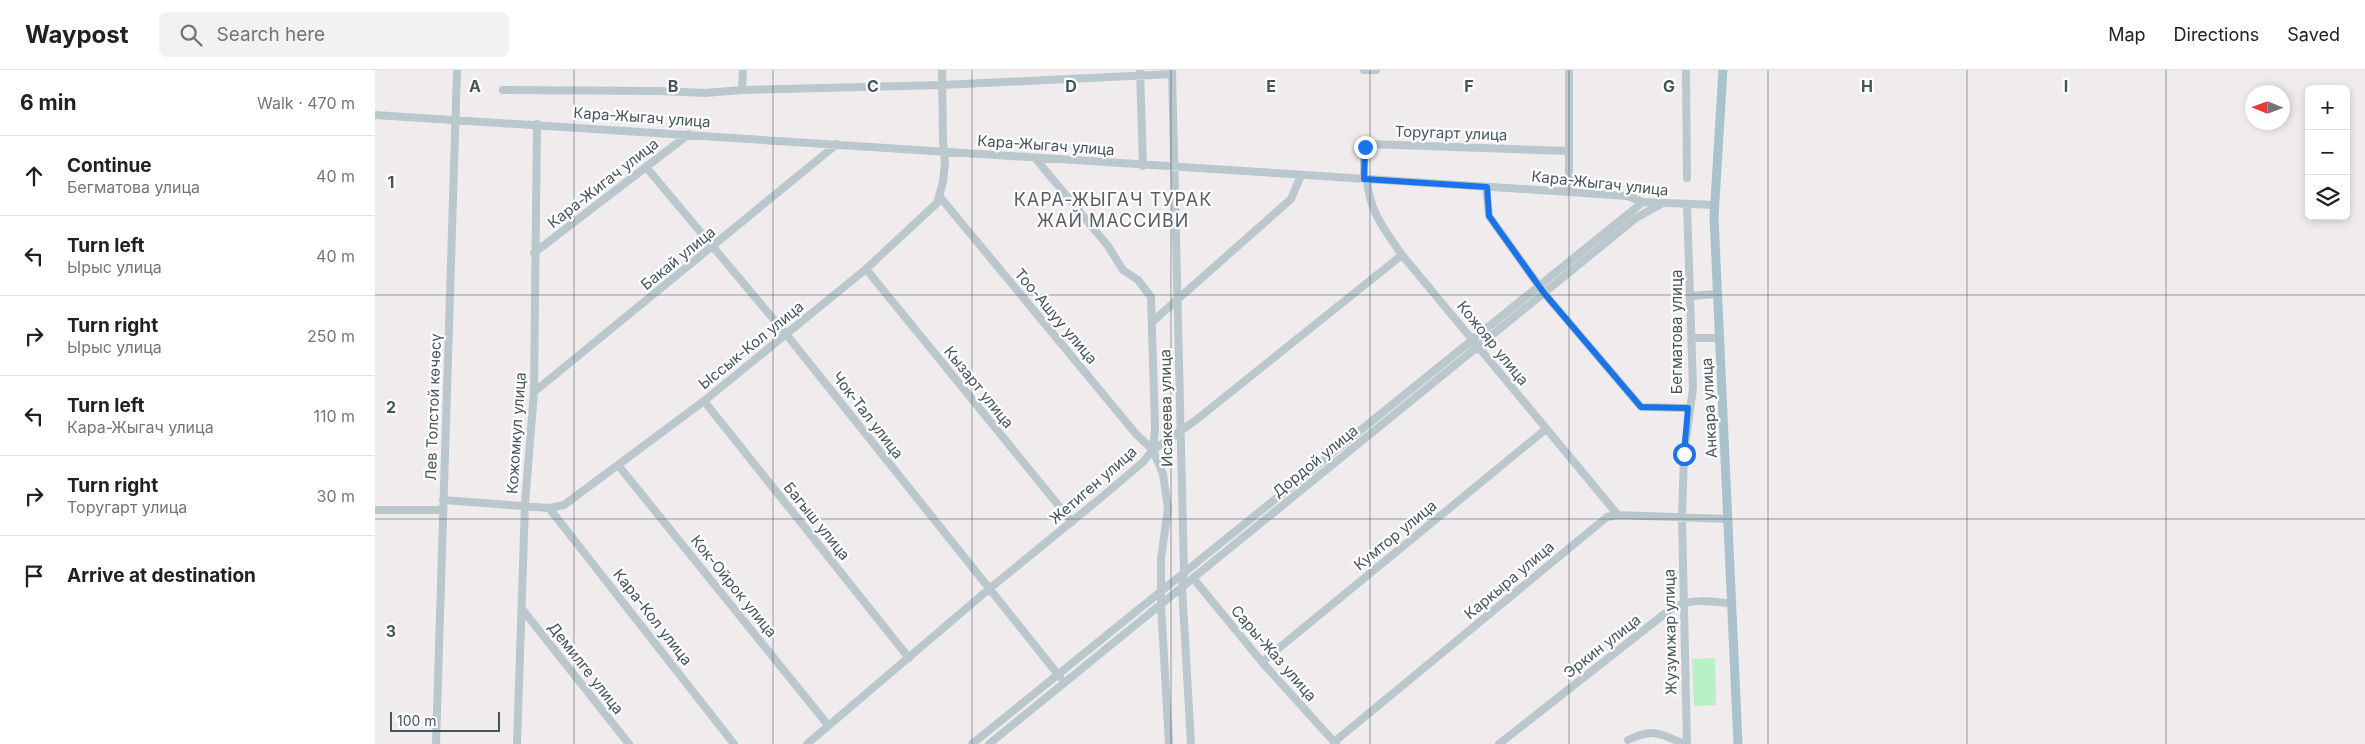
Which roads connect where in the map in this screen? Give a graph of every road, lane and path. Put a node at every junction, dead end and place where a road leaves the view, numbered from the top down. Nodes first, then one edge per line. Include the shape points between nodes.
1 (457, 70) edge
2 (743, 70) edge
3 (942, 70) edge
4 (1364, 70) edge
5 (1376, 70) edge
6 (1569, 70) edge
7 (1686, 70) edge
8 (1723, 70) edge
9 (1172, 72) edge
10 (1140, 73) edge
11 (942, 85) junction
12 (503, 90) dead end
13 (742, 90) junction
14 (375, 115) edge
15 (455, 119) junction
16 (537, 124) junction
17 (689, 134) junction
18 (837, 144) junction
19 (1569, 151) junction
20 (944, 152) junction
21 (1036, 158) junction
22 (1143, 166) junction
23 (646, 167) junction
24 (1176, 168) junction
25 (1301, 175) junction
26 (1687, 178) dead end
27 (1366, 179) junction
28 (1487, 187) junction
29 (1569, 192) junction
30 (940, 197) junction
31 (1631, 198) junction
32 (1643, 202) junction
33 (1662, 203) junction
34 (1687, 205) junction
35 (1714, 206) junction
36 (1631, 210) junction
37 (715, 247) junction
38 (534, 253) junction
39 (1402, 255) junction
40 (866, 269) junction
41 (1538, 285) junction
42 (1544, 293) junction
43 (1717, 294) junction
44 (1690, 296) junction
45 (1177, 298) junction
46 (1151, 322) junction
47 (786, 334) junction
48 (1472, 338) junction
49 (1692, 338) junction
50 (1719, 338) junction
51 (1479, 346) junction
52 (535, 392) junction
53 (704, 401) junction
54 (1688, 408) junction
55 (1546, 429) junction
56 (1179, 431) junction
57 (1153, 450) junction
58 (619, 464) junction
59 (443, 500) junction
60 (525, 504) junction
61 (549, 508) junction
62 (375, 510) edge
63 (443, 510) junction
64 (1618, 515) junction
65 (1682, 518) junction
66 (1728, 519) junction
67 (1072, 522) junction
68 (1185, 572) junction
69 (1193, 578) junction
70 (1182, 587) junction
71 (989, 590) junction
72 (1161, 591) junction
73 (1683, 602) junction
74 (1161, 604) junction
75 (1732, 604) junction
76 (522, 609) junction
77 (909, 658) junction
78 (1262, 662) junction
79 (1058, 675) junction
80 (1065, 683) junction
81 (828, 725) junction
82 (1628, 740) dead end
83 (1335, 743) edge
84 (436, 744) edge
85 (517, 744) edge
86 (629, 744) edge
87 (734, 744) edge
88 (807, 744) edge
89 (972, 744) edge
90 (989, 744) edge
91 (1169, 744) edge
92 (1191, 744) edge
93 (1499, 744) edge
94 (1686, 744) edge
95 (1738, 744) edge

1 - 15 street, Лев Толстой көчөсү
2 - 13 street
3 - 11 street
4 - 5 street
6 - 19 street
7 - 26 street
8 - 35 main road, Анкара улица
9 - 10 street
9 - 24 street, Исакеева улица
10 - 11 street
10 - 22 street
11 - 13 street
11 - 20 street
12 - 13 street via 705,94
14 - 15 street, Кара-Жыгач улица
15 - 16 street, Кара-Жыгач улица
15 - 59 street, Лев Толстой көчөсү
16 - 17 street, Кара-Жыгач улица
16 - 38 street, Кожомкул улица
17 - 18 street, Кара-Жыгач улица
17 - 23 street, Кара-Жигач улица
18 - 20 street, Кара-Жыгач улица
18 - 37 street, Бакай улица
19 - 27 street, Торугарт улица via 1369,144 1363,150
19 - 29 street
20 - 21 street, Кара-Жыгач улица
20 - 30 street
21 - 22 street, Кара-Жыгач улица
21 - 46 street, Исакеева улица via 1108,246 1123,270 1145,288 1151,297
22 - 24 street, Кара-Жыгач улица
23 - 37 street, Чок-Тал улица
23 - 38 street, Кара-Жигач улица
24 - 25 street, Кара-Жыгач улица
24 - 45 street, Исакеева улица
25 - 27 street, Кара-Жыгач улица
25 - 45 street via 1291,199
27 - 28 street, Кара-Жыгач улица
27 - 39 street, Кожояр улица via 1368,198 1377,219
28 - 29 street, Кара-Жыгач улица
28 - 41 street via 1489,216
29 - 31 street, Кара-Жыгач улица
30 - 40 street, Ыссык-Кол улица via 931,210
30 - 57 street, Тоо-Ашуу улица via 1136,434
31 - 32 street, Кара-Жыгач улица
31 - 36 street
32 - 33 street, Кара-Жыгач улица
32 - 36 street, Дордой улица
33 - 34 street, Кара-Жыгач улица
33 - 42 street, Дордой улица via 1636,218
34 - 35 street, Кара-Жыгач улица
34 - 44 street, Бегматова улица
35 - 43 main road, Анкара улица
36 - 41 street, Дордой улица
37 - 47 street, Чок-Тал улица
37 - 52 street, Бакай улица
38 - 52 street, Кожомкул улица
39 - 48 street, Кожояр улица
39 - 56 street, Жетиген улица
40 - 47 street, Ыссык-Кол улица
40 - 67 street, Кызарт улица
41 - 42 street
41 - 48 street, Дордой улица
42 - 51 street, Дордой улица
42 - 54 street via 1641,407
43 - 44 street
43 - 50 main road, Анкара улица
44 - 49 street, Бегматова улица
45 - 46 street
45 - 56 street, Исакеева улица
46 - 57 street, Исакеева улица
47 - 53 street, Ыссык-Кол улица
47 - 71 street, Чок-Тал улица
48 - 51 street, Кожояр улица
48 - 68 street, Дордой улица
49 - 50 street
49 - 54 street, Бегматова улица via 1693,388
50 - 66 main road, Анкара улица
51 - 55 street, Кожояр улица
51 - 69 street, Дордой улица
52 - 60 street, Кожомкул улица
53 - 58 street, Ыссык-Кол улица
53 - 77 street, Багыш улица
54 - 65 street, Бегматова улица
55 - 64 street, Кожояр улица
55 - 78 street, Кумтор улица
56 - 57 street, Жетиген улица
56 - 68 street, Исакеева улица
57 - 67 street, Жетиген улица
57 - 72 street, Исакеева улица via 1163,474 1168,509 1161,559
58 - 61 street, Ыссык-Кол улица via 564,505
58 - 81 street, Кок-Ойрок улица
59 - 60 street
59 - 63 street, Лев Толстой көчөсү
60 - 61 street
60 - 76 street, Кожомкул улица
61 - 87 street, Кара-Кол улица
62 - 63 street
63 - 84 street, Лев Толстой көчөсү
64 - 65 street, Каркыра улица
64 - 83 street, Каркыра улица via 1607,517
65 - 66 street, Каркыра улица
65 - 73 street, Жузумжар улица
66 - 75 main road, Анкара улица
67 - 71 street, Жетиген улица
68 - 70 street, Исакеева улица
68 - 72 street, Дордой улица
69 - 70 street, Дордой улица
69 - 78 street, Сары-Жаз улица
70 - 74 street, Дордой улица
70 - 92 street, Исакеева улица
71 - 77 street, Жетиген улица
71 - 79 street, Чок-Тал улица
72 - 74 street, Исакеева улица
72 - 79 street, Дордой улица
73 - 75 street
73 - 93 street, Эркин улица
73 - 94 street, Жузумжар улица
74 - 80 street, Дордой улица
74 - 91 street, Исакеева улица
75 - 95 main road, Анкара улица
76 - 85 street, Кожомкул улица
76 - 86 street, Демилге улица
77 - 81 street, Жетиген улица
78 - 83 street, Сары-Жаз улица
79 - 80 street, Чок-Тал улица
79 - 89 street, Дордой улица
80 - 90 street, Дордой улица
81 - 88 street, Жетиген улица
82 - 94 street via 1645,732 1654,732

